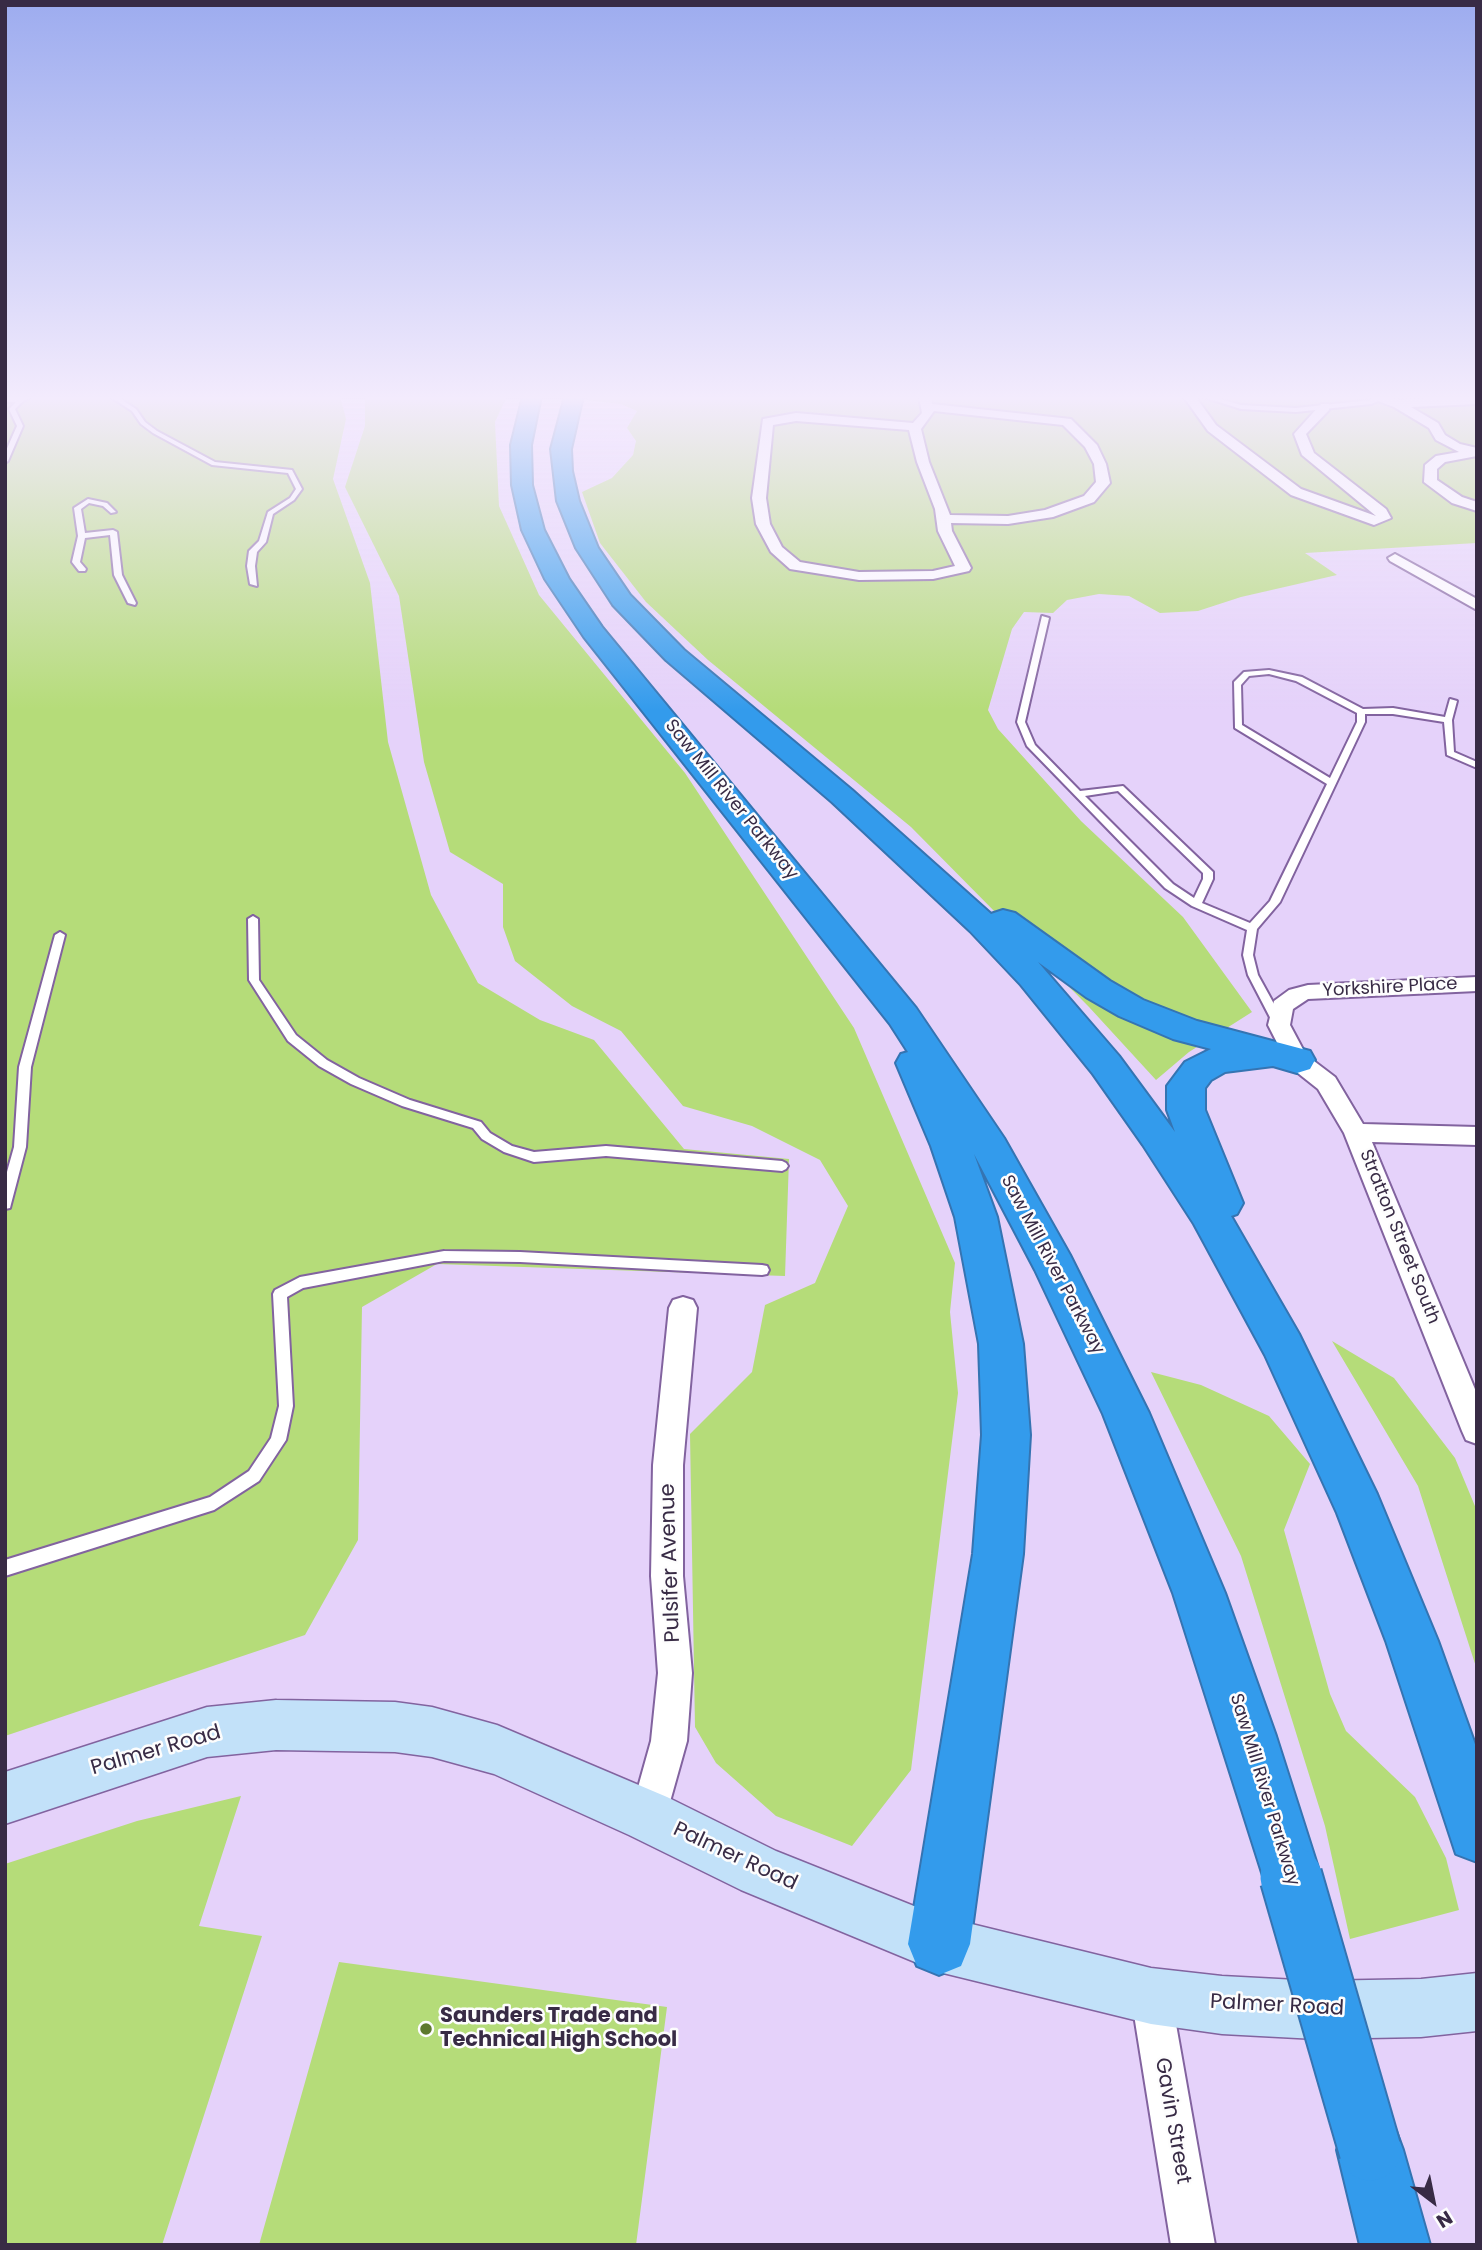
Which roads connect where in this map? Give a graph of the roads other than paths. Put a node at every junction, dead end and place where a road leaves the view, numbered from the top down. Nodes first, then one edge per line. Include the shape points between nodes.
1 (289, 501) edge
2 (526, 501) edge
3 (569, 501) edge
4 (759, 501) edge
5 (940, 501) edge
6 (1084, 501) edge
7 (1320, 501) edge
8 (1367, 501) edge
9 (1460, 501) edge
10 (1477, 507) edge
11 (113, 512) dead end
12 (944, 519) junction
13 (82, 536) junction
14 (1395, 558) dead end
15 (82, 569) dead end
16 (254, 584) dead end
17 (132, 603) dead end
18 (1477, 605) edge
19 (1045, 618) dead end
20 (1453, 701) dead end
21 (1361, 712) junction
22 (1448, 720) junction
23 (1477, 765) edge
24 (1332, 783) junction
25 (1077, 794) junction
26 (885, 834) junction
27 (1196, 904) junction
28 (253, 919) dead end
29 (1252, 928) junction
30 (60, 935) dead end
31 (1477, 984) edge
32 (881, 987) junction
33 (1279, 1025) junction
34 (1297, 1060) junction
35 (1356, 1133) junction
36 (1477, 1136) edge
37 (782, 1166) dead end
38 (5, 1204) edge
39 (762, 1270) dead end
40 (683, 1308) dead end
41 (1278, 1337) junction
42 (1474, 1416) edge
43 (5, 1568) edge
44 (5, 1798) edge
45 (648, 1816) junction
46 (1477, 1833) edge
47 (939, 1944) junction
48 (1151, 1996) junction
49 (1477, 2002) edge
50 (1193, 2245) edge
51 (1395, 2245) edge

1 - 16 lane via 270,513 262,542 253,551
2 - 32 highway, Saw Mill River Parkway via 533,530 557,579 593,632
3 - 26 highway via 602,574 621,600 675,655
4 - 12 street via 763,524 776,549 795,566 859,576 933,575 964,568 945,531
5 - 12 street
6 - 12 street via 1048,514 1008,520
7 - 8 street via 1374,521 1384,518
9 - 10 street
11 - 13 lane via 105,504 88,501 77,508
13 - 15 lane via 76,562
13 - 17 lane via 113,532 118,575
14 - 18 street
19 - 25 lane via 1022,730 1031,746
20 - 22 lane
21 - 22 lane via 1393,711
21 - 24 lane via 1361,722
21 - 24 lane via 1299,679 1269,672 1247,674 1237,684 1238,726
22 - 23 lane via 1450,753
24 - 29 lane via 1275,902
25 - 27 lane via 1170,886
25 - 27 lane via 1120,788 1208,872
26 - 34 highway via 1114,999 1186,1030
26 - 41 highway via 1033,977 1106,1065 1201,1202
27 - 29 lane
28 - 37 lane via 254,980 292,1038 355,1081 477,1125 508,1149 534,1157 606,1151
29 - 33 lane via 1248,955 1253,975
30 - 38 lane via 25,1067 20,1147
31 - 33 street, Yorkshire Place via 1308,992 1282,1006
32 - 47 highway via 951,1146 976,1217 994,1297 1004,1387 1004,1494 998,1553
32 - 51 highway, Saw Mill River Parkway, bridge via 990,1148 1102,1360 1150,1470 1244,1723
33 - 34 street
34 - 35 street, Stratton Street South via 1327,1083
34 - 41 highway via 1255,1056 1207,1064 1186,1086 1184,1101
35 - 36 street
35 - 42 street, Stratton Street South
39 - 43 lane via 443,1256 300,1283 280,1294 286,1406 278,1440 254,1476 214,1503
40 - 45 street, Pulsifer Avenue via 668,1465 667,1576 675,1673 669,1741
41 - 46 highway via 1387,1575
44 - 45 street, Palmer Road via 207,1732 276,1725 395,1727 497,1750
45 - 47 street, Palmer Road via 760,1871
47 - 48 street, Palmer Road
48 - 49 street, Palmer Road via 1316,2010
48 - 50 street, Gavin Street

